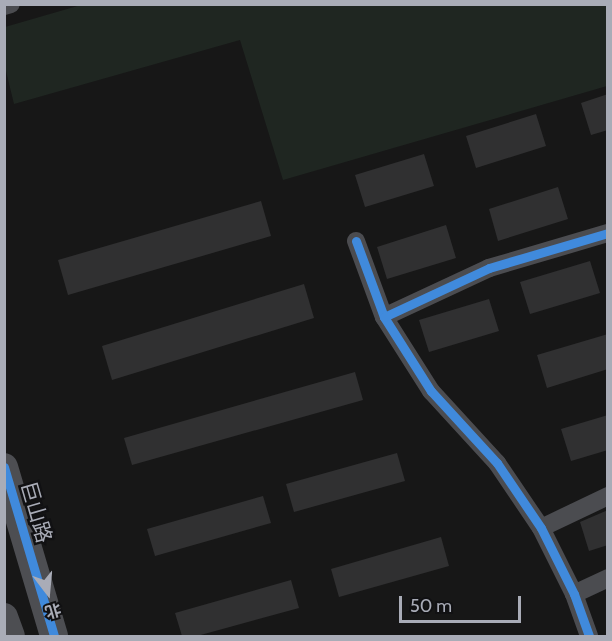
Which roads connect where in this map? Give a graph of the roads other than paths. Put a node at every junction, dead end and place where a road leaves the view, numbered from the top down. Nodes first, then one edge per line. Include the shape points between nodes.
1 (11, 4) edge
2 (4, 6) edge
3 (608, 233) edge
4 (356, 241) dead end
5 (384, 317) junction
6 (4, 467) edge
7 (608, 496) edge
8 (541, 528) junction
9 (608, 578) edge
10 (574, 594) junction
11 (4, 617) edge
12 (11, 636) edge
13 (54, 636) edge
14 (589, 636) edge

1 - 2 street
3 - 5 street via 489,268
4 - 5 street
5 - 8 street via 431,391 497,463
6 - 13 main road, 巨山路
7 - 8 street
8 - 10 street
9 - 10 street
10 - 14 street
11 - 12 main road

